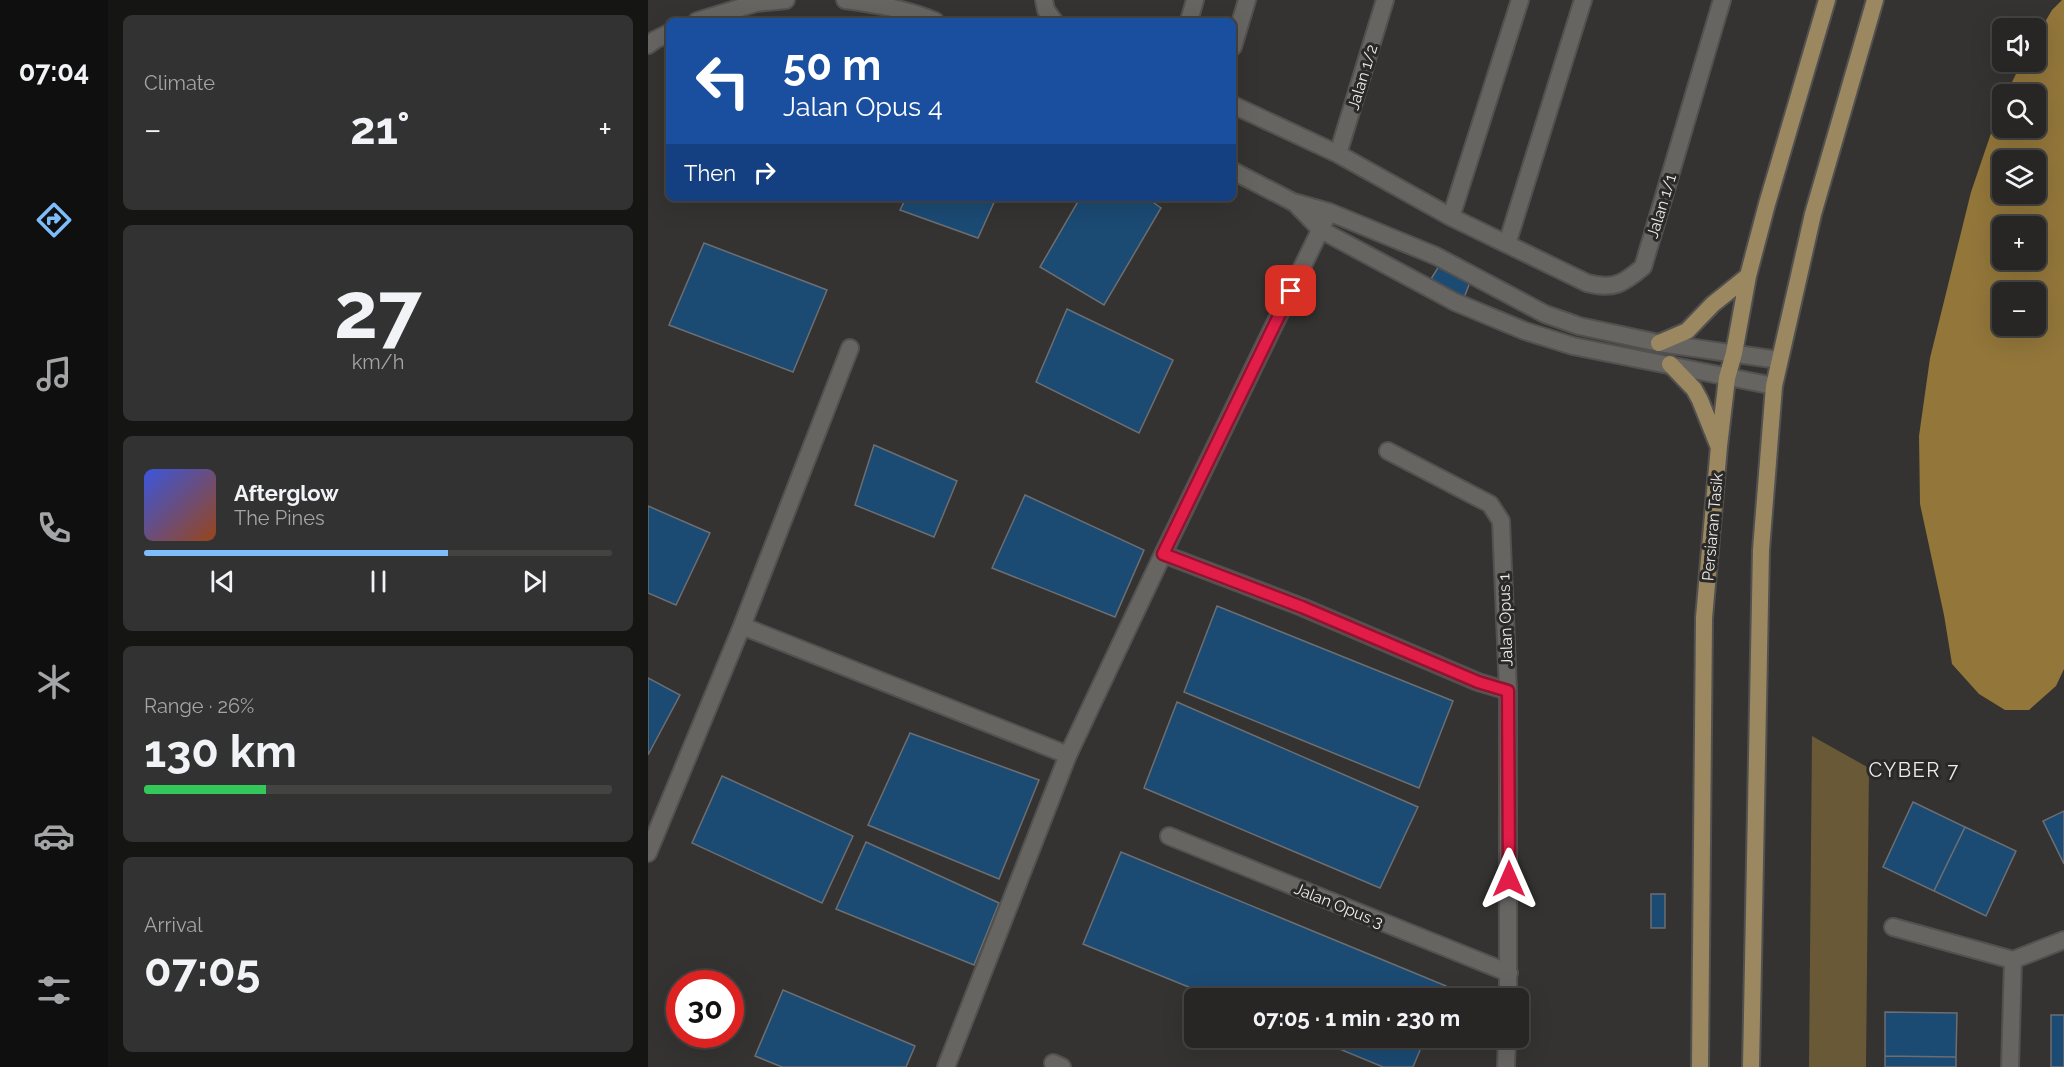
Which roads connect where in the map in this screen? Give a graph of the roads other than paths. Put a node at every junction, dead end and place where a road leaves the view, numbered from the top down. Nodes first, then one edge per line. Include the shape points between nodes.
1 (786, 0) edge
2 (845, 0) edge
3 (1044, 0) edge
4 (1195, 0) edge
5 (1247, 0) edge
6 (1385, 0) edge
7 (1520, 0) edge
8 (1583, 0) edge
9 (1722, 0) edge
10 (1827, 0) edge
11 (1875, 0) edge
12 (707, 18) edge
13 (927, 18) edge
14 (1052, 18) edge
15 (1190, 18) edge
16 (666, 34) edge
17 (1236, 37) edge
18 (648, 45) edge
19 (1236, 106) edge
20 (1338, 154) junction
21 (1236, 173) edge
22 (1293, 202) junction
23 (1329, 212) junction
24 (1451, 217) junction
25 (1321, 230) junction
26 (1394, 238) junction
27 (1507, 244) junction
28 (1381, 263) junction
29 (1748, 276) junction
30 (1579, 326) junction
31 (1659, 343) junction
32 (1573, 346) junction
33 (850, 348) dead end
34 (1734, 353) junction
35 (1779, 360) junction
36 (1671, 364) junction
37 (1727, 378) junction
38 (1774, 386) junction
39 (1719, 446) junction
40 (1388, 451) dead end
41 (1163, 554) junction
42 (742, 626) junction
43 (1508, 691) junction
44 (1068, 755) junction
45 (1169, 836) dead end
46 (648, 853) edge
47 (1893, 927) dead end
48 (2064, 940) edge
49 (2013, 960) junction
50 (1509, 973) junction
51 (1508, 988) edge
52 (1507, 1048) edge
53 (946, 1067) edge
54 (1506, 1067) edge
55 (1700, 1067) edge
56 (1751, 1067) edge
57 (2010, 1067) edge

1 - 12 street via 756,3
2 - 13 street
3 - 14 street
4 - 15 street
5 - 17 street
6 - 20 street, Jalan 1/2
7 - 24 street
8 - 27 street
9 - 27 street, Jalan 1/1 via 1643,267 1626,281 1601,287
10 - 29 main road, Persiaran Tasik
11 - 35 main road via 1813,214
16 - 18 street
19 - 20 street, Jalan 1/1
20 - 24 street, Jalan 1/1
21 - 22 street
22 - 23 street
22 - 25 street
23 - 25 street
23 - 26 street
24 - 27 street, Jalan 1/1
25 - 28 street
25 - 41 street
26 - 28 street
26 - 30 street via 1436,255 1545,314
28 - 32 street via 1455,302
29 - 31 main road via 1687,331
29 - 34 main road, Persiaran Tasik
30 - 31 street
30 - 32 street
31 - 34 street
32 - 36 street
33 - 42 street
34 - 35 street
34 - 37 main road, Persiaran Tasik
35 - 38 main road
36 - 37 street
36 - 39 main road via 1694,389
37 - 38 street
37 - 39 main road, Persiaran Tasik
38 - 56 main road via 1761,550
39 - 55 main road, Persiaran Tasik via 1704,618
40 - 43 street, Jalan Opus 1 via 1490,504 1501,521
41 - 43 street
41 - 44 street
42 - 44 street
42 - 46 street
43 - 50 street, Jalan Opus 1
44 - 53 street
45 - 50 street, Jalan Opus 3
47 - 49 street
48 - 49 street
49 - 57 street
50 - 51 street, Jalan Opus 1
52 - 54 street

